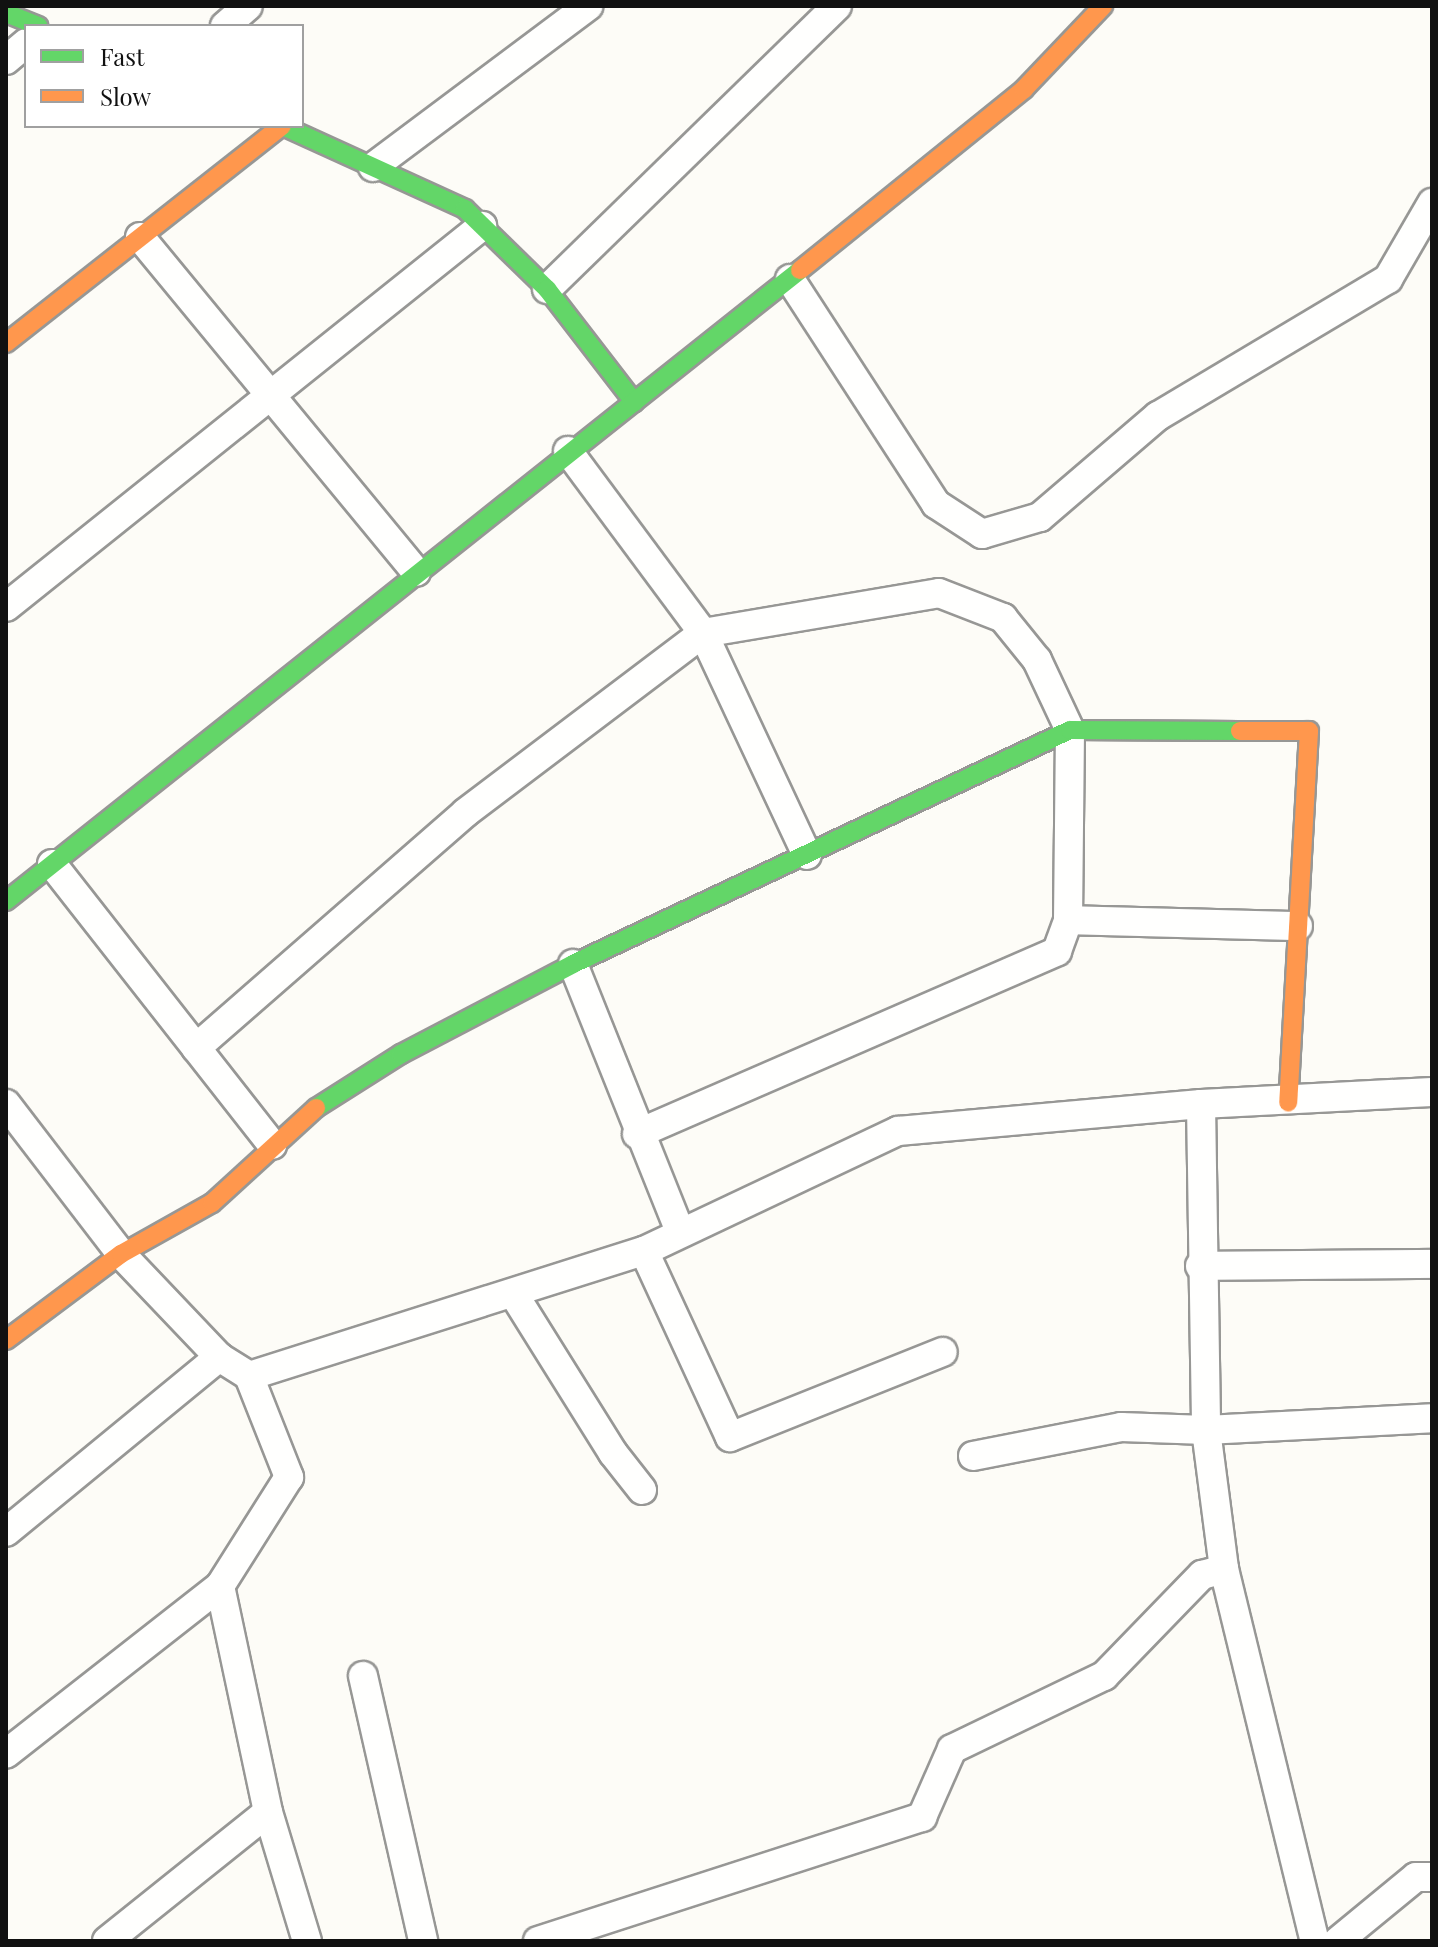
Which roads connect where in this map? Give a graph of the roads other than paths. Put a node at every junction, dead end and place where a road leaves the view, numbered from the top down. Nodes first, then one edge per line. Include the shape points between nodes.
1 (248, 6) edge
2 (588, 6) edge
3 (837, 6) edge
4 (1103, 6) edge
5 (6, 13) edge
6 (34, 24) edge
7 (227, 24) edge
8 (24, 45) edge
9 (6, 60) edge
10 (279, 128) edge
11 (286, 128) edge
12 (373, 167) junction
13 (1432, 203) edge
14 (482, 226) junction
15 (140, 237) junction
16 (790, 279) junction
17 (547, 289) junction
18 (6, 343) edge
19 (269, 397) junction
20 (634, 402) junction
21 (568, 451) junction
22 (416, 572) junction
23 (6, 607) edge
24 (703, 633) junction
25 (1070, 730) junction
26 (807, 855) junction
27 (52, 864) junction
28 (6, 901) edge
29 (1068, 920) junction
30 (1298, 926) junction
31 (573, 964) junction
32 (196, 1048) junction
33 (1432, 1092) edge
34 (1288, 1102) junction
35 (6, 1104) edge
36 (1201, 1104) junction
37 (637, 1134) junction
38 (272, 1145) junction
39 (680, 1232) junction
40 (644, 1251) junction
41 (121, 1254) junction
42 (1432, 1264) edge
43 (1200, 1266) junction
44 (513, 1293) junction
45 (6, 1340) edge
46 (943, 1352) dead end
47 (219, 1357) junction
48 (249, 1376) junction
49 (1432, 1418) edge
50 (1206, 1430) junction
51 (973, 1456) dead end
52 (642, 1490) dead end
53 (6, 1532) edge
54 (1224, 1569) junction
55 (220, 1586) junction
56 (363, 1676) dead end
57 (6, 1754) edge
58 (268, 1812) junction
59 (1432, 1877) edge
60 (107, 1941) edge
61 (307, 1941) edge
62 (423, 1941) edge
63 (538, 1941) edge
64 (1315, 1941) edge
65 (1338, 1941) edge

1 - 7 street
2 - 12 street
3 - 17 street
4 - 16 street via 1024,89
5 - 6 street
8 - 9 street
10 - 15 street
11 - 12 street
12 - 14 street via 465,209
13 - 16 street via 1388,279 1158,416 1040,517 982,534 936,504
14 - 17 street
14 - 19 street
15 - 18 street
15 - 19 street
16 - 20 street
17 - 20 street
19 - 22 street
19 - 23 street
20 - 21 street
21 - 22 street
21 - 24 street
22 - 27 street
24 - 25 street via 939,593 1003,618 1037,660
24 - 26 street
24 - 32 street via 465,813
25 - 26 street
25 - 29 street
25 - 30 street via 1309,731
26 - 31 street
27 - 28 street
27 - 32 street
29 - 30 street
29 - 37 street via 1057,951
30 - 34 street
31 - 37 street
31 - 38 street via 401,1054 300,1118
32 - 38 street
33 - 34 street
34 - 36 street
35 - 41 street
36 - 39 street via 898,1131
36 - 43 street
37 - 39 street
38 - 41 street via 212,1203
39 - 40 street
40 - 44 street
40 - 46 street via 730,1437
41 - 45 street
41 - 47 street
42 - 43 street
43 - 50 street
44 - 48 street
44 - 52 street
47 - 48 street
47 - 53 street
48 - 55 street via 289,1477
49 - 50 street
50 - 51 street via 1121,1427
50 - 54 street
54 - 63 street via 1202,1575 1104,1676 952,1749 922,1817
54 - 64 street
55 - 57 street
55 - 58 street
56 - 62 street
58 - 60 street
58 - 61 street
59 - 65 street via 1416,1877

